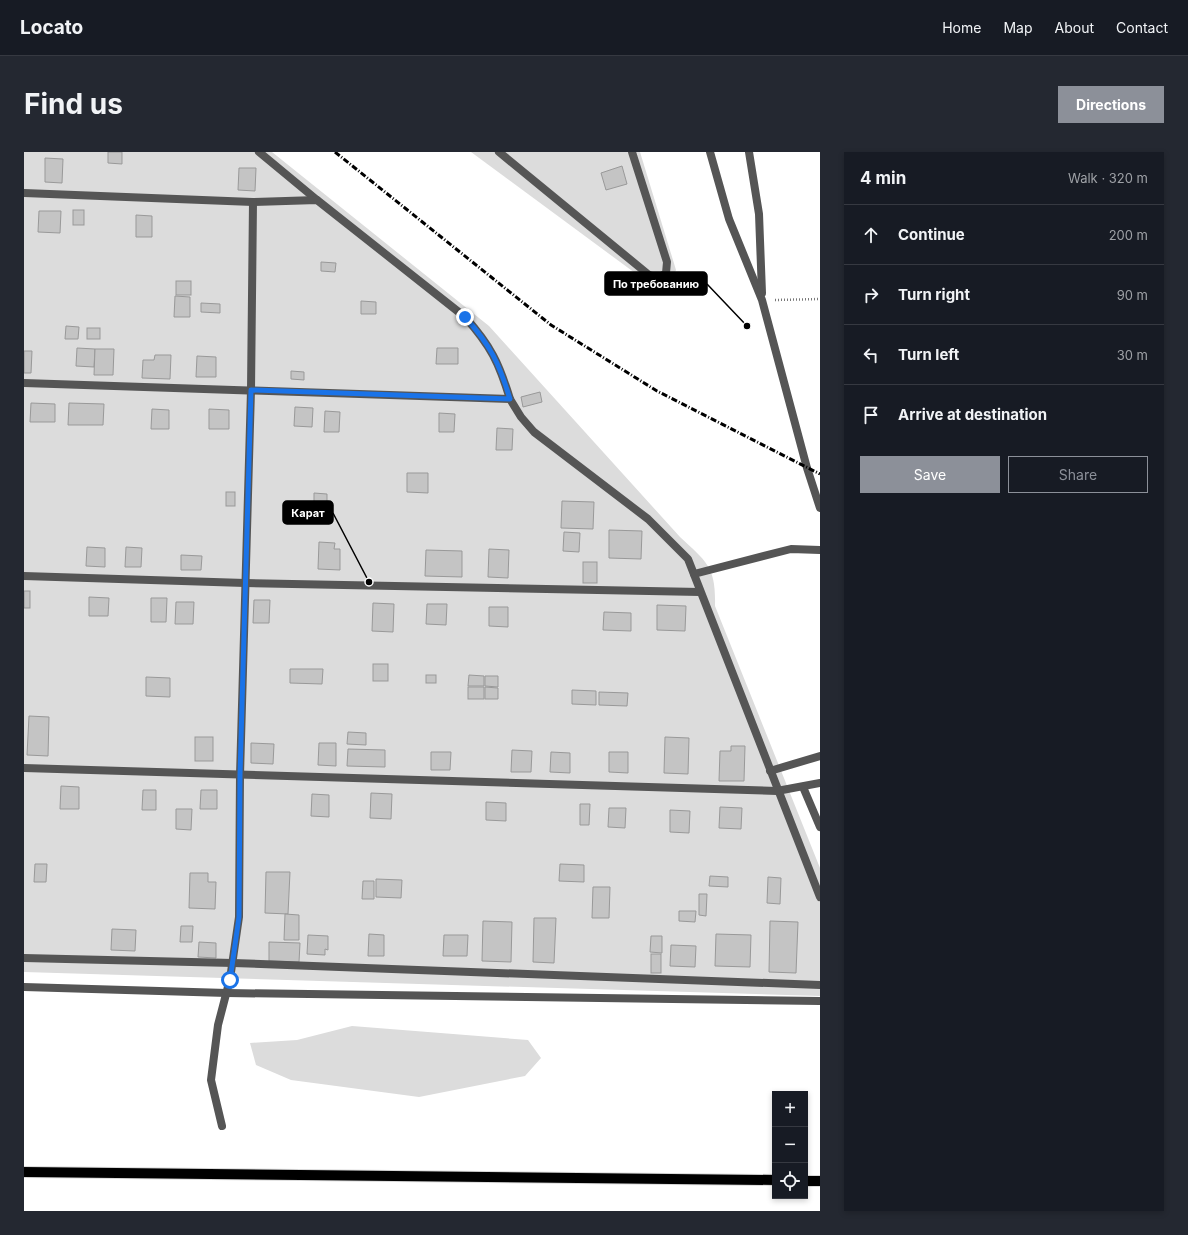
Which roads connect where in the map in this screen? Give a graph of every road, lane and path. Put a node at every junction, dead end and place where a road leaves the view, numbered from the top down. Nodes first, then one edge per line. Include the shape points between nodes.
1 (259, 152) edge
2 (499, 152) edge
3 (632, 152) edge
4 (710, 152) edge
5 (749, 152) edge
6 (24, 193) edge
7 (317, 200) junction
8 (254, 202) junction
9 (820, 299) edge
10 (762, 300) junction
11 (24, 383) edge
12 (251, 390) junction
13 (510, 399) junction
14 (820, 508) edge
15 (820, 550) edge
16 (694, 574) junction
17 (24, 576) edge
18 (245, 583) junction
19 (700, 592) junction
20 (820, 756) edge
21 (24, 768) edge
22 (770, 772) junction
23 (240, 775) junction
24 (820, 783) edge
25 (803, 787) junction
26 (777, 792) junction
27 (820, 827) edge
28 (820, 897) edge
29 (24, 958) edge
30 (233, 963) junction
31 (820, 985) edge
32 (24, 987) edge
33 (227, 993) junction
34 (820, 1001) edge
35 (222, 1126) dead end
36 (24, 1172) edge
37 (772, 1180) edge
38 (808, 1181) edge
39 (820, 1181) edge

1 - 7 street
2 - 3 street via 649,275 659,278 666,273 667,262
4 - 10 street via 729,219
5 - 10 street via 759,214
6 - 8 street
7 - 8 street
7 - 13 street via 465,317 484,337 499,365
8 - 12 street
9 - 10 path
10 - 14 street
11 - 12 street
12 - 13 street
12 - 18 street
13 - 16 street via 521,418 534,432 648,519 688,559
15 - 16 street via 791,549
16 - 19 street
17 - 18 street
18 - 19 street
18 - 23 street
19 - 22 street
20 - 22 street
21 - 23 street
22 - 26 street
23 - 26 street
23 - 30 street via 239,917
24 - 25 street
25 - 26 street
25 - 27 street
26 - 28 street
29 - 30 street
30 - 31 street
30 - 33 street
32 - 33 street
33 - 34 street
33 - 35 street via 218,1025 211,1080
36 - 37 main road
38 - 39 main road

